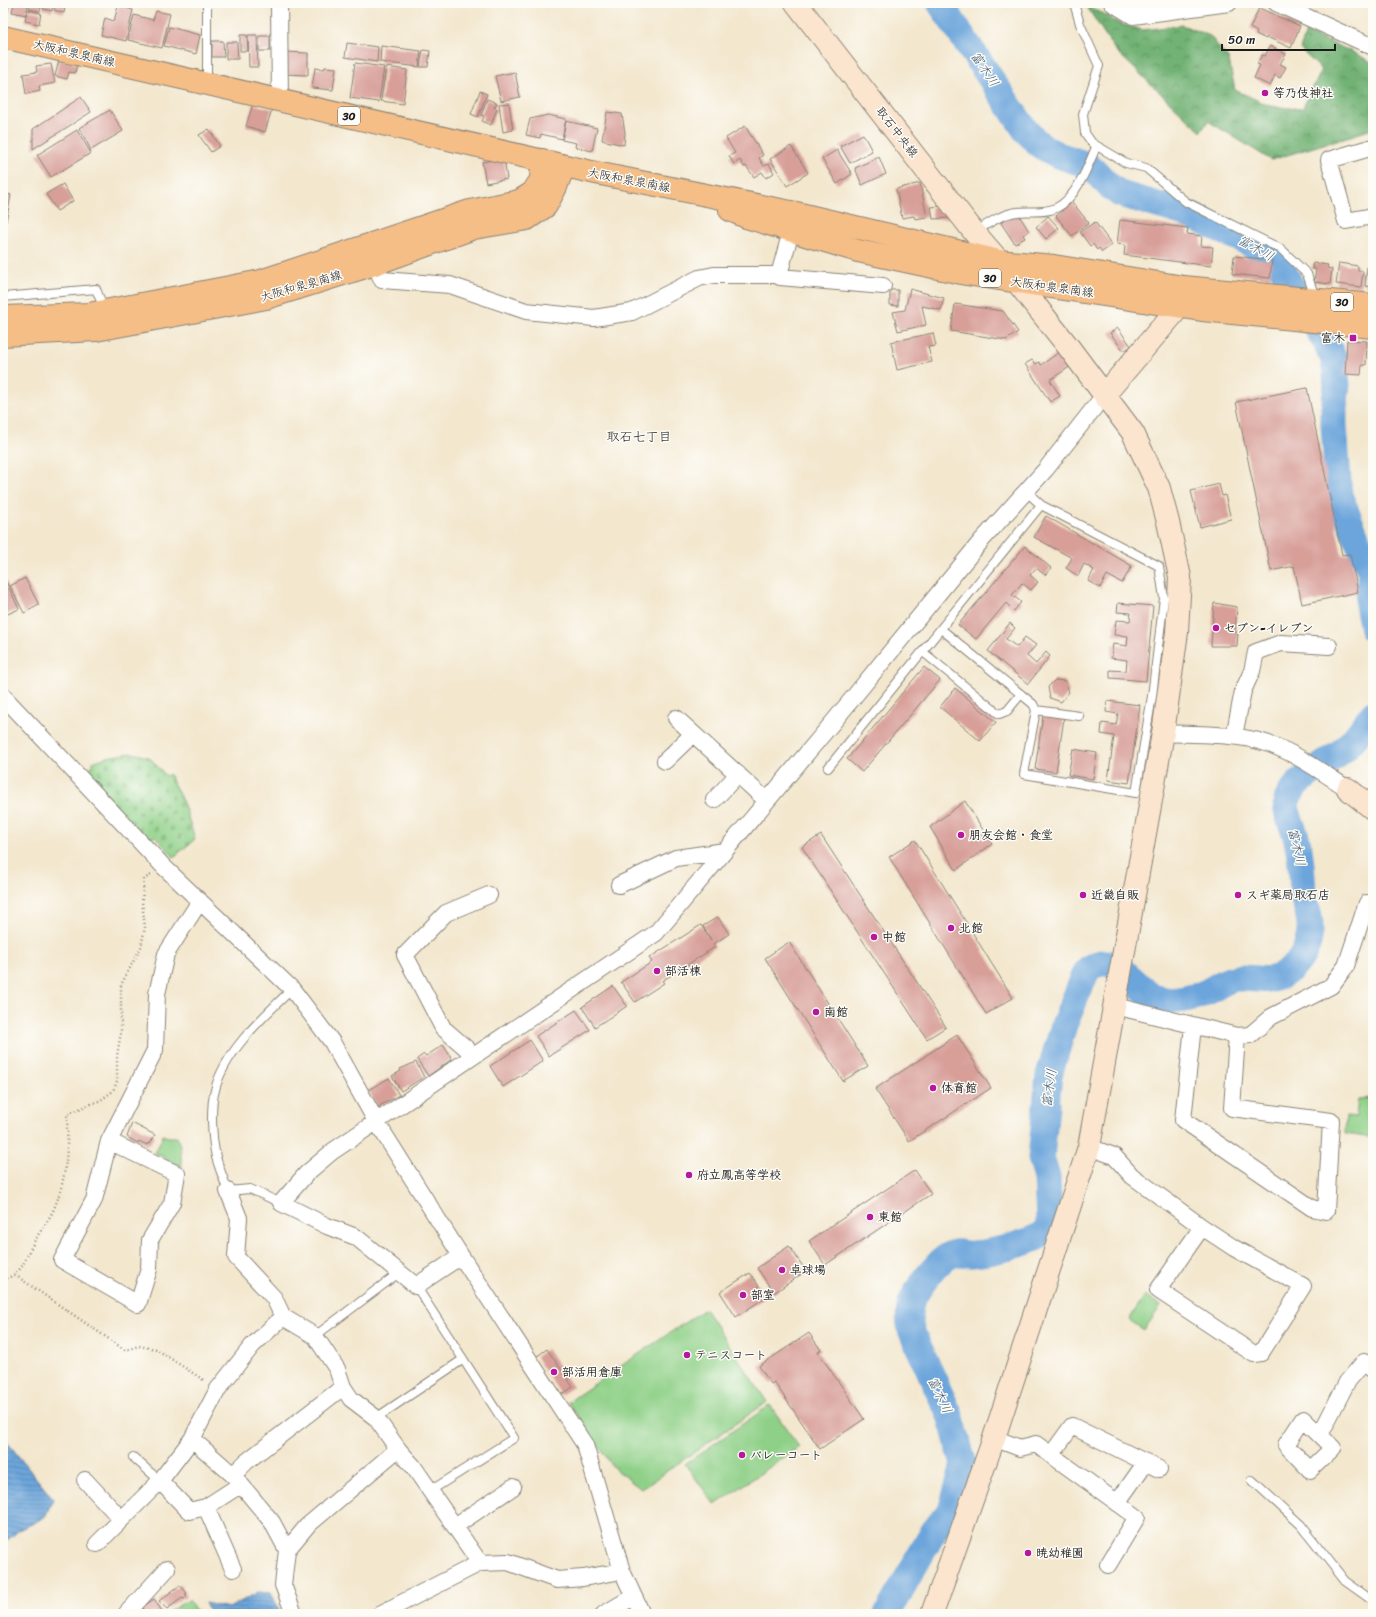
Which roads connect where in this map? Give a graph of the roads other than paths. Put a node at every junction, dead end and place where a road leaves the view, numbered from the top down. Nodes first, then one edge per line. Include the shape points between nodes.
1 (207, 3) edge
2 (279, 3) edge
3 (796, 3) edge
4 (1074, 3) edge
5 (1112, 3) edge
6 (1229, 3) edge
7 (1276, 3) edge
8 (3, 36) edge
9 (1373, 47) edge
10 (206, 83) junction
11 (280, 100) junction
12 (1096, 147) junction
13 (1373, 147) edge
14 (542, 160) junction
15 (564, 166) junction
16 (1373, 216) edge
17 (793, 222) junction
18 (974, 232) junction
19 (999, 261) junction
20 (375, 264) junction
21 (779, 276) junction
22 (1017, 282) junction
23 (883, 286) dead end
24 (3, 297) edge
25 (1182, 297) junction
26 (1314, 299) junction
27 (1373, 305) edge
28 (105, 311) junction
29 (3, 317) edge
30 (1373, 327) edge
31 (3, 335) edge
32 (1105, 394) junction
33 (1026, 491) junction
34 (1042, 505) junction
35 (941, 629) junction
36 (1329, 646) dead end
37 (923, 652) junction
38 (1021, 694) junction
39 (3, 696) edge
40 (1036, 710) junction
41 (1079, 716) dead end
42 (676, 718) dead end
43 (1163, 733) junction
44 (693, 734) junction
45 (1234, 736) junction
46 (665, 761) dead end
47 (828, 768) dead end
48 (738, 774) junction
49 (1348, 788) joint
50 (1144, 794) junction
51 (714, 800) dead end
52 (767, 801) junction
53 (1373, 809) edge
54 (725, 851) junction
55 (619, 885) dead end
56 (489, 895) dead end
57 (200, 901) junction
58 (1367, 903) dead end
59 (292, 989) junction
60 (1115, 1006) junction
61 (1193, 1026) junction
62 (1237, 1036) junction
63 (474, 1055) junction
64 (376, 1121) junction
65 (109, 1141) junction
66 (1089, 1147) junction
67 (228, 1191) junction
68 (281, 1203) junction
69 (1202, 1227) junction
70 (461, 1256) junction
71 (400, 1272) junction
72 (416, 1286) junction
73 (283, 1317) junction
74 (315, 1336) junction
75 (462, 1360) junction
76 (1373, 1370) edge
77 (343, 1387) junction
78 (376, 1418) junction
79 (1320, 1435) dead end
80 (994, 1438) junction
81 (192, 1440) junction
82 (398, 1449) junction
83 (1052, 1455) junction
84 (133, 1458) dead end
85 (85, 1480) dead end
86 (237, 1480) junction
87 (1252, 1480) dead end
88 (160, 1481) junction
89 (513, 1486) dead end
90 (430, 1491) junction
91 (1117, 1503) junction
92 (206, 1508) junction
93 (120, 1519) junction
94 (455, 1526) junction
95 (97, 1544) dead end
96 (287, 1550) junction
97 (480, 1563) junction
98 (1108, 1565) dead end
99 (167, 1569) dead end
100 (233, 1569) dead end
101 (622, 1571) junction
102 (633, 1597) junction
103 (1373, 1601) edge
104 (126, 1614) edge
105 (294, 1614) edge
106 (380, 1614) edge
107 (604, 1614) edge
108 (642, 1614) edge
109 (932, 1614) edge

1 - 10 lane
2 - 11 street
3 - 18 street, 取石中央線
4 - 12 lane via 1080,24 1099,66 1083,114 1085,133
5 - 6 street via 1133,16
7 - 9 street
8 - 10 main road, 大阪和泉泉南線 / 30
10 - 11 main road, 大阪和泉泉南線 / 30
11 - 14 main road, 大阪和泉泉南線 / 30
12 - 18 lane via 1086,171 1070,196 1058,208 1046,212 1016,212 997,218
12 - 26 lane via 1126,163 1146,168 1186,202 1282,249 1307,274
13 - 16 street via 1329,160 1346,221
14 - 15 main road, 大阪和泉泉南線 / 30
14 - 28 main road, 大阪和泉泉南線 via 541,180 532,193 519,201 470,211 261,281
15 - 17 main road, 大阪和泉泉南線 / 30 via 695,192 746,217
15 - 20 main road, 大阪和泉泉南線 via 546,206 527,219 474,228
17 - 19 main road, 大阪和泉泉南線 / 30
17 - 21 street
17 - 22 main road, 大阪和泉泉南線 / 30 via 866,252 966,274
18 - 19 street, 取石中央線
19 - 22 street, 取石中央線
19 - 25 main road, 大阪和泉泉南線 / 30 via 1054,266
20 - 21 street via 382,280 450,286 526,311 594,318 632,312 699,278 714,275
20 - 31 main road, 大阪和泉泉南線 via 266,298 103,329
21 - 23 street
22 - 25 main road, 大阪和泉泉南線 / 30
22 - 32 street, 取石中央線
24 - 28 lane via 96,289
25 - 26 main road, 大阪和泉泉南線 / 30 via 1284,296
25 - 30 main road, 大阪和泉泉南線 / 30 via 1297,319
25 - 32 street
26 - 27 main road, 大阪和泉泉南線 / 30
28 - 29 main road, 大阪和泉泉南線 via 89,314
32 - 33 street
32 - 43 street, 取石中央線 via 1133,433 1158,488 1180,577 1177,632
33 - 34 lane
33 - 52 street via 918,617
34 - 35 lane
34 - 50 lane via 1159,566 1164,598
35 - 37 lane
35 - 38 lane
36 - 45 street via 1281,643 1256,652 1252,671 1243,691
37 - 38 lane via 999,714 1006,712
37 - 47 lane
38 - 40 lane
39 - 57 street via 164,867
40 - 41 lane
40 - 50 lane via 1024,774
42 - 44 street
43 - 45 street
43 - 50 street, 取石中央線
44 - 46 street
44 - 48 street
45 - 49 street via 1285,750
48 - 51 street
48 - 52 street
49 - 53 street
50 - 60 street, 取石中央線
52 - 54 street
54 - 55 street via 676,858
54 - 63 street via 656,933
56 - 63 street via 446,913 405,954 443,1028
57 - 59 street
57 - 65 street via 166,954 157,994 155,1050
58 - 62 street via 1346,966 1331,986 1271,1017 1250,1035
59 - 64 street via 332,1042
59 - 67 lane via 258,1022 230,1057 215,1089 212,1107 216,1157
60 - 61 street
60 - 66 street, 取石中央線
61 - 62 street
61 - 62 street via 1183,1120 1312,1208 1326,1211 1331,1121 1232,1108
63 - 64 street
64 - 68 street via 319,1162
64 - 70 street
65 - 65 street via 94,1200 62,1260 138,1304 149,1269 150,1240 172,1203 177,1174
66 - 69 street via 1114,1156 1132,1176
66 - 80 street, 取石中央線
67 - 68 lane via 250,1189
67 - 73 street via 239,1218 236,1257 274,1298
68 - 71 street via 356,1237
69 - 69 street via 1303,1286 1261,1353 1254,1354 1158,1290
70 - 72 street
70 - 101 street via 585,1445
71 - 72 street
71 - 74 lane
72 - 75 lane
73 - 74 street
73 - 81 street via 252,1346 218,1389
74 - 77 street via 337,1369
75 - 78 lane
75 - 90 lane via 514,1438
76 - 79 street via 1364,1362 1347,1382
77 - 78 street via 352,1399
77 - 86 street via 246,1462
78 - 82 street
80 - 83 street via 1020,1448 1036,1444
80 - 109 street, 取石中央線
81 - 86 street
81 - 88 street
82 - 90 street
82 - 96 street via 307,1526
83 - 91 street
83 - 91 street via 1072,1426 1153,1466
84 - 88 lane
85 - 93 street
86 - 92 street
86 - 96 street via 272,1522
87 - 103 lane via 1301,1525 1345,1581
88 - 92 street via 189,1511
88 - 93 street
89 - 94 street
90 - 94 street
91 - 98 street via 1137,1517
92 - 100 street
93 - 95 street
94 - 97 street
96 - 105 street via 283,1584
97 - 101 street via 508,1562 557,1580
97 - 106 street
99 - 104 street
101 - 102 street
102 - 107 street
102 - 108 street

